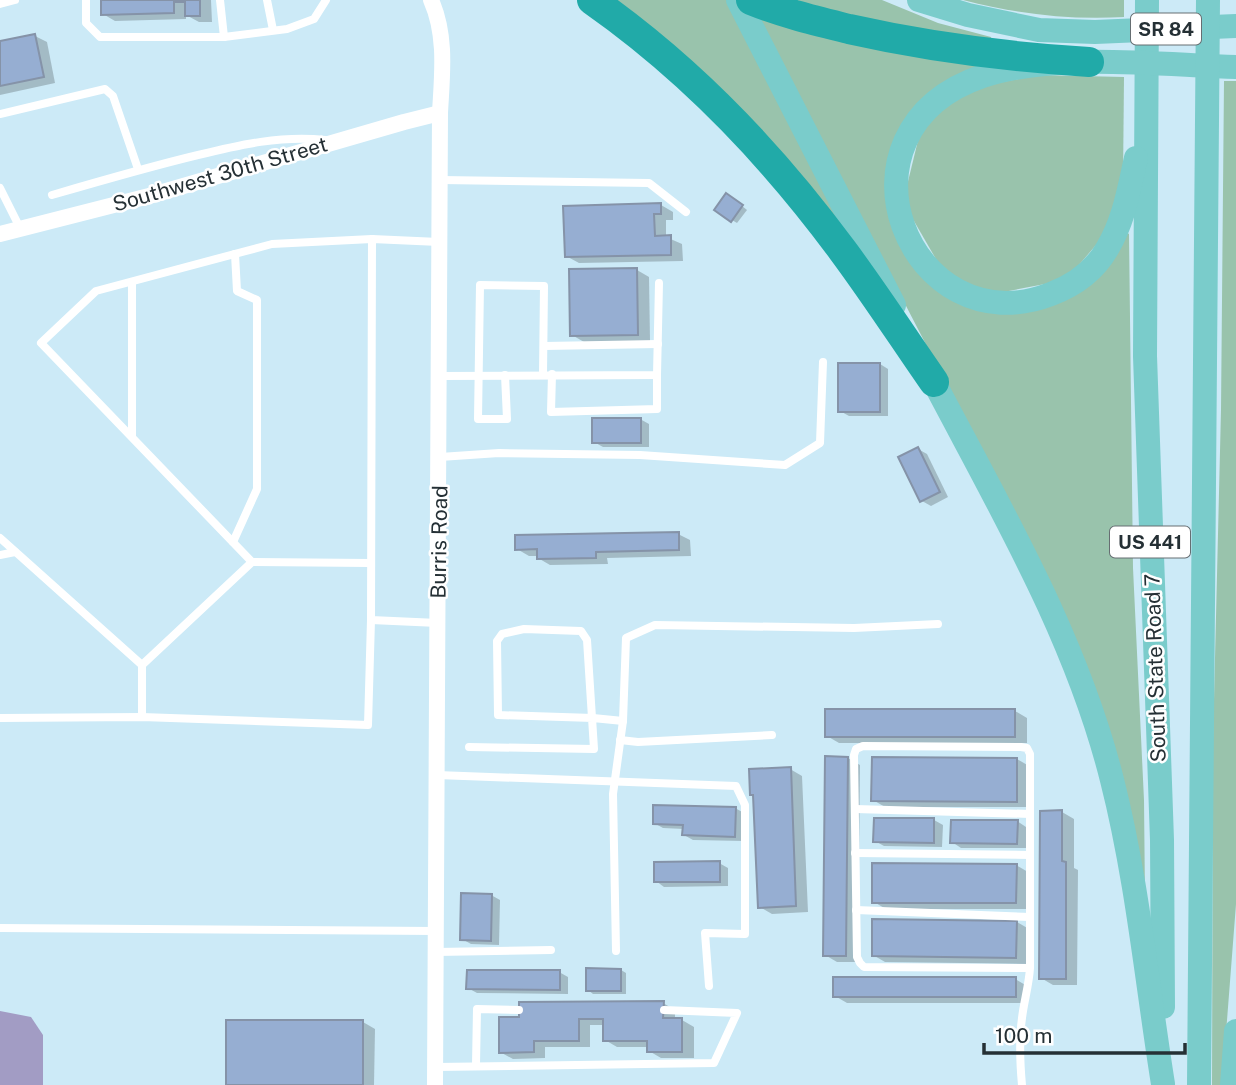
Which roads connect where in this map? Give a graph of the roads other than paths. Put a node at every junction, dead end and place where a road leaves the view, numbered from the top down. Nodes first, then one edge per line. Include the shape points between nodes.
1 (15, 0) edge
2 (86, 0) edge
3 (220, 0) edge
4 (267, 0) edge
5 (326, 0) edge
6 (431, 0) edge
7 (592, 0) edge
8 (919, 0) edge
9 (1147, 0) edge
10 (1208, 0) edge
11 (750, 1) edge
12 (0, 4) edge
13 (1236, 26) edge
14 (273, 30) junction
15 (224, 37) junction
16 (1088, 62) junction
17 (1236, 67) edge
18 (440, 113) junction
19 (0, 114) edge
20 (1146, 117) junction
21 (335, 142) junction
22 (138, 169) junction
23 (442, 180) junction
24 (0, 188) edge
25 (52, 195) dead end
26 (686, 212) dead end
27 (20, 228) junction
28 (0, 233) edge
29 (372, 239) junction
30 (441, 242) junction
31 (235, 254) junction
32 (132, 282) junction
33 (659, 283) dead end
34 (658, 344) junction
35 (544, 346) junction
36 (823, 362) dead end
37 (548, 374) junction
38 (479, 375) junction
39 (505, 375) junction
40 (657, 375) junction
41 (440, 376) junction
42 (934, 382) junction
43 (132, 436) junction
44 (440, 457) junction
45 (0, 538) edge
46 (233, 542) junction
47 (15, 552) junction
48 (0, 555) edge
49 (252, 562) junction
50 (370, 563) junction
51 (371, 620) junction
52 (438, 623) junction
53 (938, 624) dead end
54 (142, 665) junction
55 (142, 717) junction
56 (0, 718) edge
57 (593, 718) junction
58 (623, 721) junction
59 (772, 735) dead end
60 (621, 740) junction
61 (469, 747) dead end
62 (438, 775) junction
63 (616, 783) junction
64 (855, 809) junction
65 (1030, 814) junction
66 (855, 853) junction
67 (1030, 855) junction
68 (856, 910) junction
69 (1030, 917) junction
70 (0, 928) edge
71 (436, 931) junction
72 (551, 950) dead end
73 (616, 951) dead end
74 (436, 952) junction
75 (1030, 968) junction
76 (709, 986) dead end
77 (519, 1010) dead end
78 (664, 1010) dead end
79 (1236, 1031) edge
80 (477, 1066) junction
81 (436, 1067) junction
82 (435, 1085) edge
83 (1022, 1085) edge
84 (1163, 1085) edge
85 (1199, 1085) edge
86 (1232, 1085) edge

1 - 12 lane
2 - 15 lane via 86,23 100,37
3 - 15 lane
4 - 14 lane
5 - 14 lane via 314,19
6 - 18 street, Burris Road via 443,53
7 - 42 highway via 679,69 746,134 843,251
8 - 13 main road, SR 84 via 1039,30
9 - 20 main road, South State Road 7 / US 441
10 - 85 main road, South State Road 7 / US 441
11 - 16 highway via 824,23 942,47
11 - 42 main road
14 - 15 lane
16 - 17 main road
16 - 20 main road via 986,74 952,89 923,112 901,153 895,180 896,206 905,235 922,262 966,294 990,301 1018,303 1067,288 1091,271 1121,222
18 - 21 street, Southwest 30th Street
18 - 23 street, Burris Road
19 - 22 lane via 105,89 113,96
20 - 84 main road, South State Road 7 / US 441 via 1145,356 1162,840
21 - 22 lane via 307,138 245,144
21 - 27 street, Southwest 30th Street
22 - 25 lane
23 - 26 lane via 649,183
23 - 30 street, Burris Road
24 - 27 lane
27 - 28 street, Southwest 30th Street
29 - 30 lane
29 - 31 lane via 272,244
29 - 50 lane
30 - 41 street, Burris Road
31 - 32 lane
31 - 46 lane via 237,291 257,300 257,489
32 - 43 lane
32 - 43 lane via 96,292 41,344
33 - 34 lane
34 - 35 lane
34 - 40 lane
35 - 37 lane
35 - 38 lane via 544,286 480,285
36 - 44 lane via 820,443 785,465 640,455
37 - 39 lane
37 - 40 lane
37 - 40 lane via 551,412 657,409
38 - 39 lane
38 - 39 lane via 478,419 507,419
38 - 41 lane
41 - 44 street, Burris Road
42 - 84 main road via 1057,621 1087,697 1125,842
43 - 46 lane
44 - 52 street, Burris Road
45 - 47 lane
46 - 49 lane
47 - 48 lane
47 - 54 lane
49 - 50 lane
49 - 54 lane
50 - 51 lane
51 - 52 lane
51 - 55 lane via 368,725
52 - 62 street, Burris Road
53 - 58 lane via 854,628 654,625 626,638
54 - 55 lane
55 - 56 lane
57 - 57 lane via 587,640 581,631 524,629 502,634 497,641 498,715
57 - 58 lane
57 - 61 lane via 594,749
58 - 60 lane
59 - 60 lane
60 - 63 lane
62 - 63 lane
62 - 71 street, Burris Road
63 - 73 lane
63 - 76 lane via 736,786 745,806 745,934 705,933
64 - 65 lane
64 - 65 lane via 853,755 863,746 1021,747 1030,754
64 - 66 lane
65 - 67 lane
66 - 67 lane
66 - 68 lane
67 - 69 lane
68 - 69 lane
68 - 75 lane via 858,957 864,967
69 - 75 lane
70 - 71 lane
71 - 74 street, Burris Road
72 - 74 lane
74 - 81 street, Burris Road
75 - 83 lane via 1022,1017
77 - 80 lane via 477,1009
78 - 80 lane via 737,1013 714,1063
79 - 86 main road
80 - 81 lane
81 - 82 street, Burris Road

